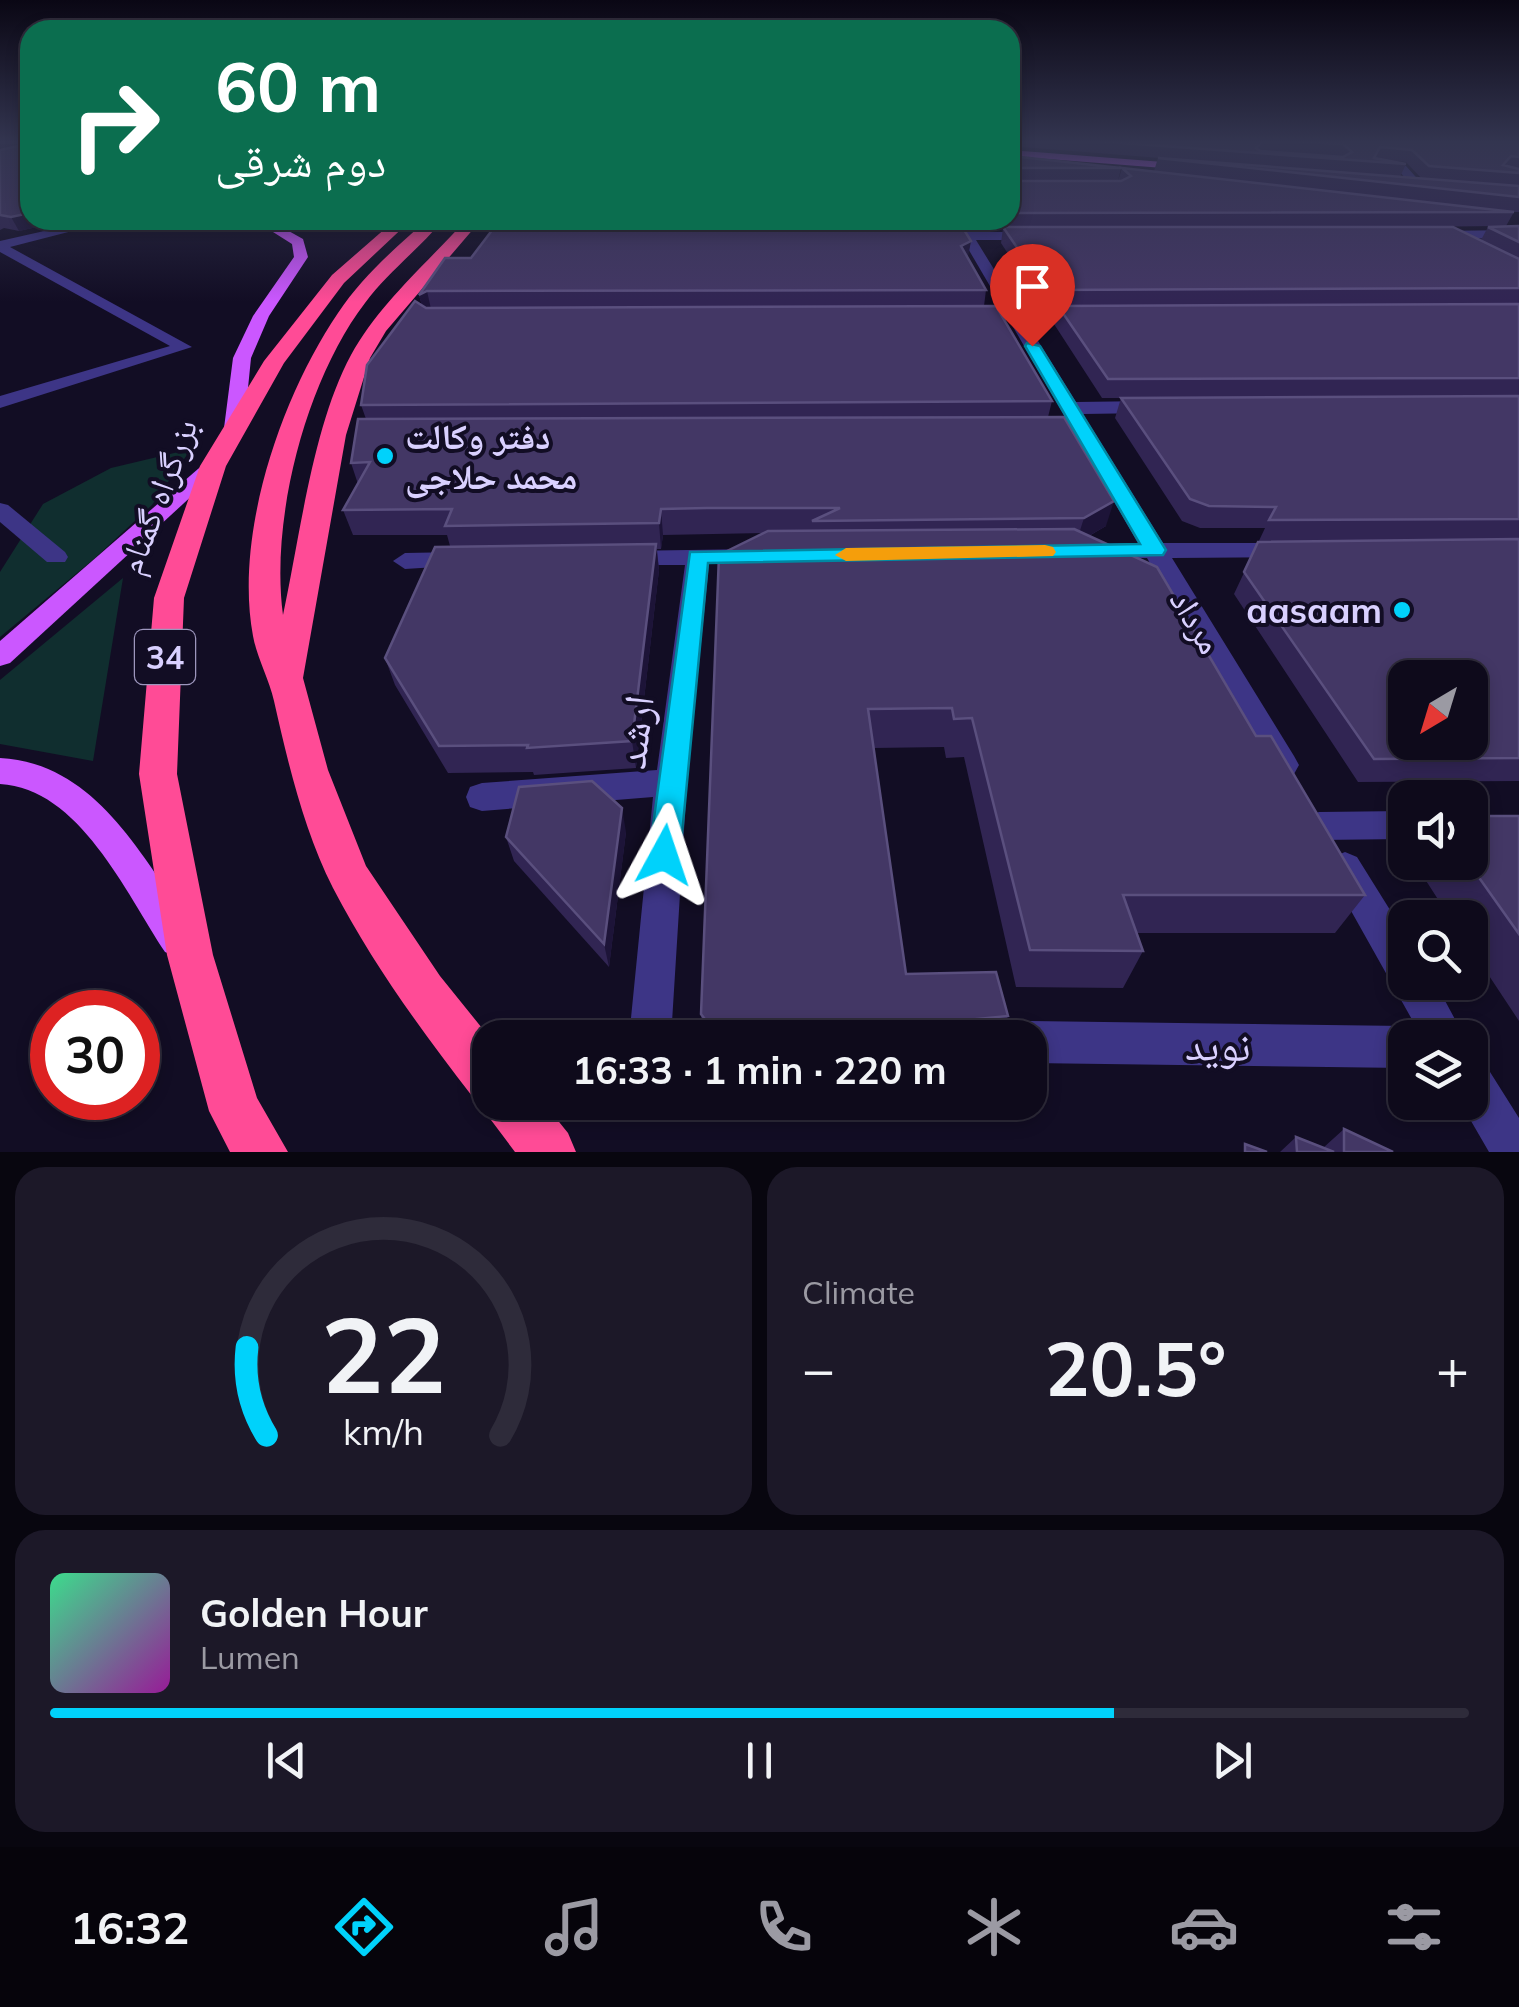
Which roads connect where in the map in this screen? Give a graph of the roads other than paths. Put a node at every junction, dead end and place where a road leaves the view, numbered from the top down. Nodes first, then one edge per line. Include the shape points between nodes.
1 (67, 230) edge
2 (277, 230) edge
3 (393, 230) edge
4 (426, 230) edge
5 (465, 230) edge
6 (953, 230) edge
7 (963, 230) edge
8 (982, 230) edge
9 (1448, 234) junction
10 (1519, 234) edge
11 (1410, 235) edge
12 (927, 236) edge
13 (1044, 236) edge
14 (0, 246) edge
15 (1476, 250) edge
16 (1111, 314) edge
17 (955, 315) edge
18 (1014, 315) junction
19 (0, 402) edge
20 (1167, 407) edge
21 (1072, 424) junction
22 (234, 428) junction
23 (214, 466) junction
24 (0, 510) edge
25 (1155, 550) junction
26 (1308, 550) edge
27 (1055, 552) edge
28 (698, 556) junction
29 (777, 556) edge
30 (56, 557) dead end
31 (600, 558) edge
32 (483, 560) edge
33 (405, 561) dead end
34 (0, 656) edge
35 (286, 678) junction
36 (0, 771) edge
37 (671, 782) junction
38 (482, 797) dead end
39 (1310, 810) junction
40 (1388, 822) edge
41 (1388, 941) edge
42 (190, 955) junction
43 (651, 1020) edge
44 (1047, 1042) edge
45 (1388, 1047) edge
46 (472, 1056) edge
47 (1488, 1109) edge
48 (524, 1120) edge
49 (243, 1138) edge
50 (549, 1152) edge
51 (1514, 1152) edge

1 - 14 street
2 - 22 main road via 298,242 300,257 260,316 242,358
3 - 22 highway, بزرگراه گمنام / 34 via 315,306
4 - 35 highway via 348,312 306,394 264,555 269,639
5 - 35 highway via 378,328 360,358 334,435
6 - 12 street
7 - 18 street, مرداد
8 - 13 street
9 - 10 street
9 - 11 street
9 - 15 street
14 - 19 street via 184,348
16 - 18 street
17 - 18 street
18 - 21 street, مرداد
20 - 21 street
21 - 25 street, مرداد
22 - 23 highway, بزرگراه گمنام / 34
23 - 34 main road
23 - 42 highway, بزرگراه گمنام / 34 via 169,598 158,774
24 - 30 street
25 - 26 street
25 - 27 street
25 - 39 street, مرداد
28 - 29 street
28 - 31 street
28 - 37 street, ارشد
32 - 33 street
35 - 46 highway via 310,770 349,876 422,993
36 - 42 main road via 68,794
37 - 38 street
37 - 43 street, ارشد
39 - 40 street
39 - 41 street, مرداد
42 - 49 highway, بزرگراه گمنام / 34
44 - 45 street, نوید
47 - 51 street
48 - 50 highway

